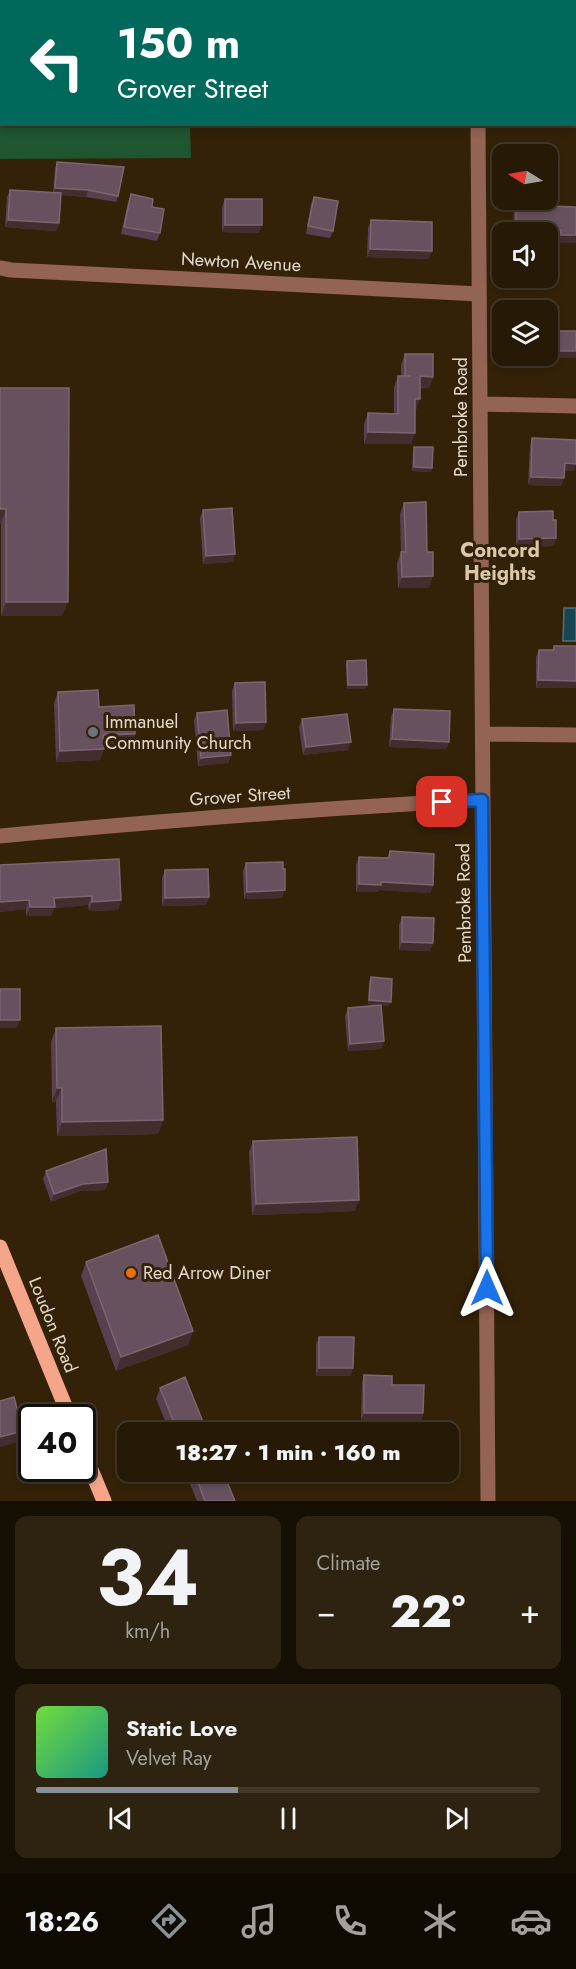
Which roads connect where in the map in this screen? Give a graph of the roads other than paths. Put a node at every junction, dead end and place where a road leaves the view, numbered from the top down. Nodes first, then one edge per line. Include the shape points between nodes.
1 (478, 126) edge
2 (0, 267) edge
3 (479, 294) junction
4 (480, 404) junction
5 (576, 406) edge
6 (483, 734) junction
7 (576, 735) edge
8 (482, 800) junction
9 (0, 836) edge
10 (0, 1247) edge
11 (64, 1404) edge
12 (96, 1482) edge
13 (104, 1501) edge
14 (488, 1501) edge

1 - 3 street, Pembroke Road
2 - 3 street, Newton Avenue
3 - 4 street, Pembroke Road
4 - 5 street
4 - 6 street, Pembroke Road
6 - 7 street
6 - 8 street, Pembroke Road
8 - 9 street, Grover Street
8 - 14 street, Pembroke Road
10 - 11 main road, Loudon Road
12 - 13 main road

